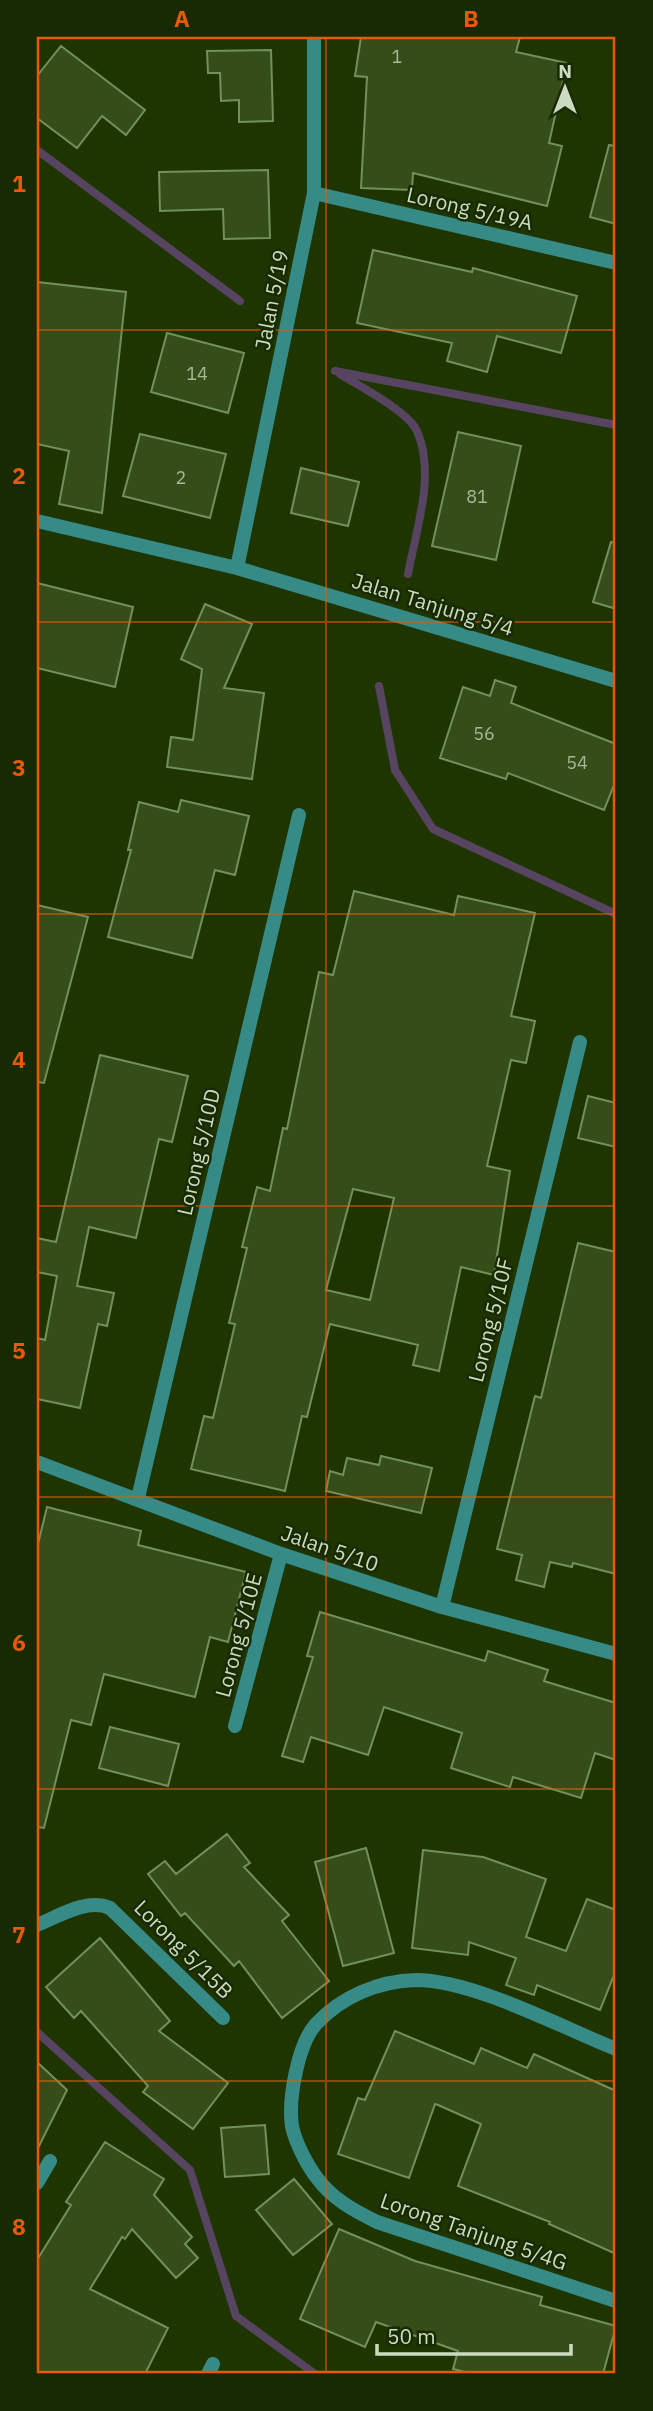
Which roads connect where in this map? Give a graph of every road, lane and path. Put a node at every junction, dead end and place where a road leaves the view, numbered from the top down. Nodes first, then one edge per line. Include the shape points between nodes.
1 (314, 37) edge
2 (314, 194) junction
3 (616, 263) edge
4 (37, 521) edge
5 (237, 568) junction
6 (616, 681) edge
7 (299, 815) dead end
8 (580, 1042) dead end
9 (37, 1462) edge
10 (138, 1498) junction
11 (281, 1554) junction
12 (442, 1607) junction
13 (616, 1654) edge
14 (235, 1726) dead end
15 (37, 1925) edge
16 (223, 2018) dead end
17 (616, 2049) edge
18 (50, 2161) dead end
19 (37, 2183) edge
20 (616, 2301) edge

1 - 2 street, Jalan 5/19
2 - 3 street, Lorong 5/19A
2 - 5 street, Jalan 5/19
4 - 5 street, Jalan Tanjung 5/4
5 - 6 street, Jalan Tanjung 5/4
7 - 10 street, Lorong 5/10D
8 - 12 street, Lorong 5/10F
9 - 10 street, Jalan 5/10
10 - 11 street, Jalan 5/10
11 - 12 street, Jalan 5/10
11 - 14 street, Lorong 5/10E
12 - 13 street, Jalan 5/10
15 - 16 street, Lorong 5/15B via 83,1907 97,1904 110,1908
17 - 20 street, Lorong Tanjung 5/4G via 457,1984 416,1980 374,1985 315,2025 303,2049 291,2100 292,2127 308,2163 318,2180 352,2210
18 - 19 street

